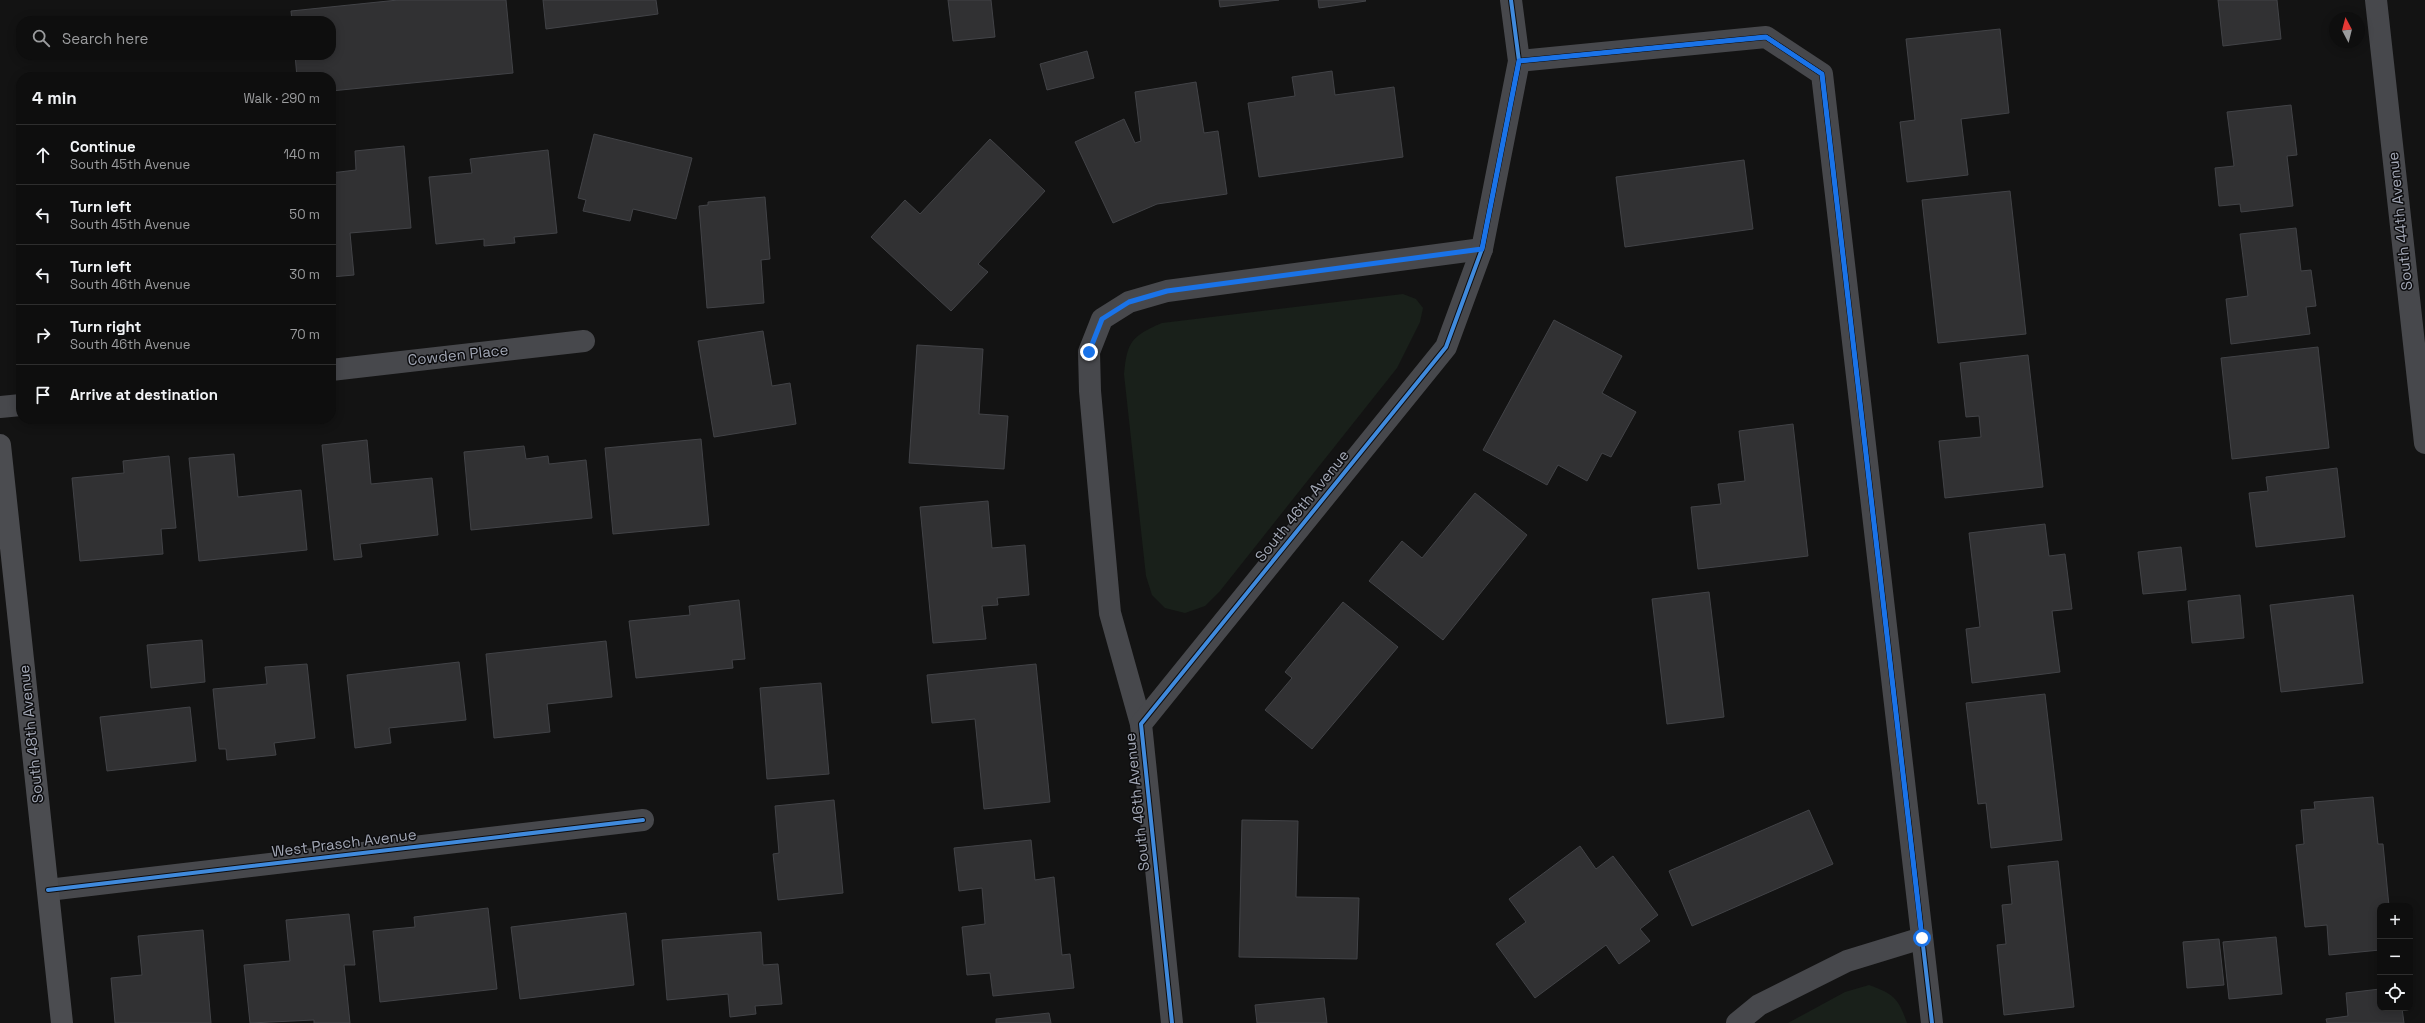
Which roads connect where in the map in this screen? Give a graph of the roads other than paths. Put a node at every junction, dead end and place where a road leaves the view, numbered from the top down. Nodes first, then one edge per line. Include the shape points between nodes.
1 (1511, 0) edge
2 (2376, 0) edge
3 (1519, 61) junction
4 (1482, 249) junction
5 (584, 341) dead end
6 (336, 369) edge
7 (16, 405) edge
8 (0, 407) edge
9 (2425, 442) edge
10 (0, 445) edge
11 (1141, 724) junction
12 (643, 820) dead end
13 (48, 890) junction
14 (1922, 938) junction
15 (62, 1023) edge
16 (1172, 1023) edge
17 (1737, 1023) edge
18 (1932, 1023) edge

1 - 3 street, South 46th Avenue
2 - 9 street, South 44th Avenue
3 - 4 street, South 46th Avenue
3 - 14 street via 1766,37 1822,74
4 - 11 street, South 46th Avenue via 1446,347
4 - 11 street, South 46th Avenue via 1167,291 1129,302 1102,319 1089,352 1090,391 1110,613
5 - 6 street, Cowden Place
7 - 8 street
10 - 13 street, South 48th Avenue
11 - 16 street, South 46th Avenue
12 - 13 street, West Prasch Avenue
13 - 15 street, South 48th Avenue
14 - 17 street via 1847,961 1759,1006
14 - 18 street

